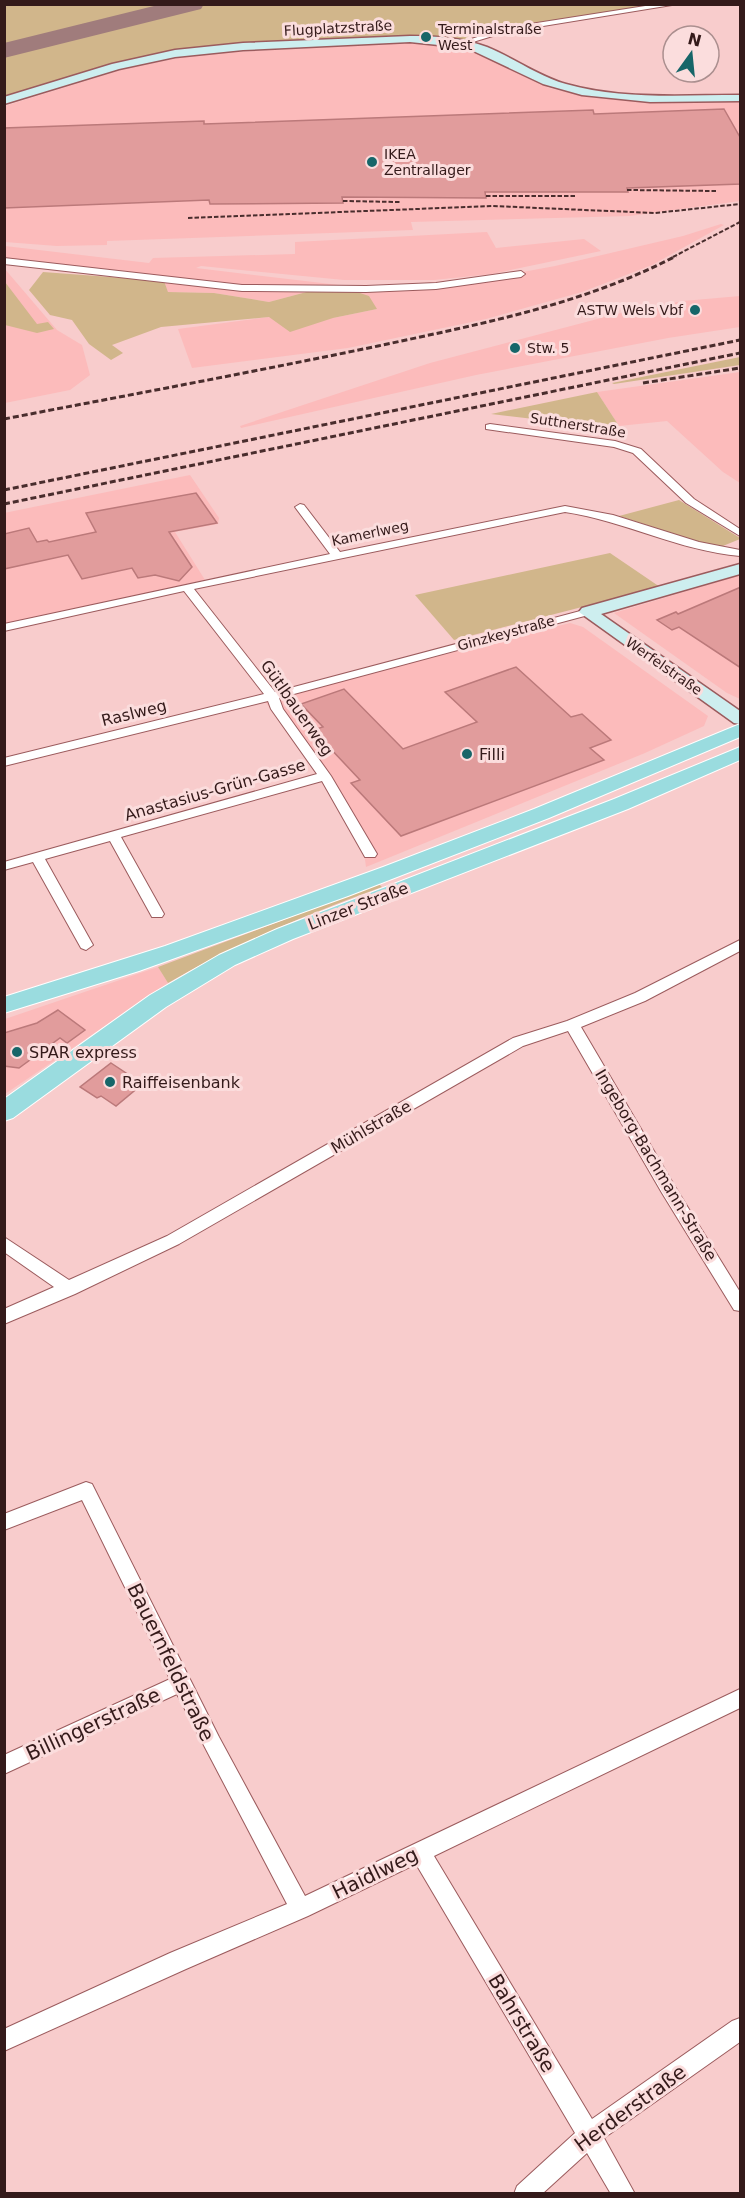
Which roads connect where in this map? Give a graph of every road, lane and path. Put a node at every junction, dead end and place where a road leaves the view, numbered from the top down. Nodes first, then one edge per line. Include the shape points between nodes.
1 (675, 4) edge
2 (463, 43) junction
3 (741, 98) edge
4 (4, 101) edge
5 (4, 261) edge
6 (521, 274) dead end
7 (490, 427) dead end
8 (300, 507) dead end
9 (741, 533) edge
10 (741, 553) edge
11 (337, 556) junction
12 (741, 569) edge
13 (187, 587) junction
14 (588, 612) junction
15 (4, 628) edge
16 (272, 696) junction
17 (741, 719) edge
18 (741, 730) edge
19 (741, 753) edge
20 (4, 762) edge
21 (325, 776) junction
22 (114, 836) junction
23 (370, 854) dead end
24 (37, 857) junction
25 (4, 866) edge
26 (157, 914) dead end
27 (86, 945) dead end
28 (741, 945) edge
29 (4, 1005) edge
30 (572, 1025) junction
31 (4, 1112) edge
32 (4, 1243) edge
33 (69, 1289) junction
34 (741, 1305) edge
35 (4, 1317) edge
36 (4, 1522) edge
37 (181, 1683) junction
38 (741, 1698) edge
39 (4, 1766) edge
40 (420, 1851) junction
41 (301, 1909) junction
42 (741, 2029) edge
43 (4, 2040) edge
44 (589, 2135) junction
45 (525, 2193) edge
46 (624, 2193) edge

1 - 2 street, Flugplatzstraße via 505,30
2 - 3 street via 500,56 549,82 591,93
2 - 4 street, Flugplatzstraße via 410,39 174,54
5 - 6 street via 242,288 436,286
7 - 9 street, Suttnerstraße via 615,444 637,452 690,501
8 - 11 street
10 - 11 street, Kamerlweg via 718,551 583,510 565,509
11 - 13 street, Kamerlweg
12 - 14 street, Ginzkeystraße
13 - 15 street, Kamerlweg
13 - 16 street, Gütlbauerweg
14 - 16 street, Ginzkeystraße
14 - 17 street, Werfelstraße
16 - 20 street, Raslweg
16 - 21 street, Gütlbauerweg via 277,709
18 - 29 main road, Linzer Straße via 492,835 155,958
19 - 31 main road, Linzer Straße via 227,960 158,1001
21 - 22 street, Anastasius-Grün-Gasse
21 - 23 street, Gütlbauerweg
22 - 24 street, Anastasius-Grün-Gasse
22 - 26 street, Anastasius-Grün-Gasse
24 - 25 street, Anastasius-Grün-Gasse
24 - 27 street
28 - 30 street, Mühlstraße via 648,994
30 - 33 street, Mühlstraße via 518,1042 174,1240
30 - 34 street, Ingeborg-Bachmann-Straße
32 - 33 street
33 - 35 street, Mühlstraße
36 - 37 street, Bauernfeldstraße via 86,1490
37 - 39 street, Billingerstraße
37 - 41 street, Bauernfeldstraße
38 - 40 street, Haidlweg
40 - 41 street, Haidlweg
40 - 44 street, Bahrstraße
41 - 43 street, Haidlweg
42 - 44 street, Herderstraße
44 - 45 street, Herderstraße
44 - 46 street, Bahrstraße

